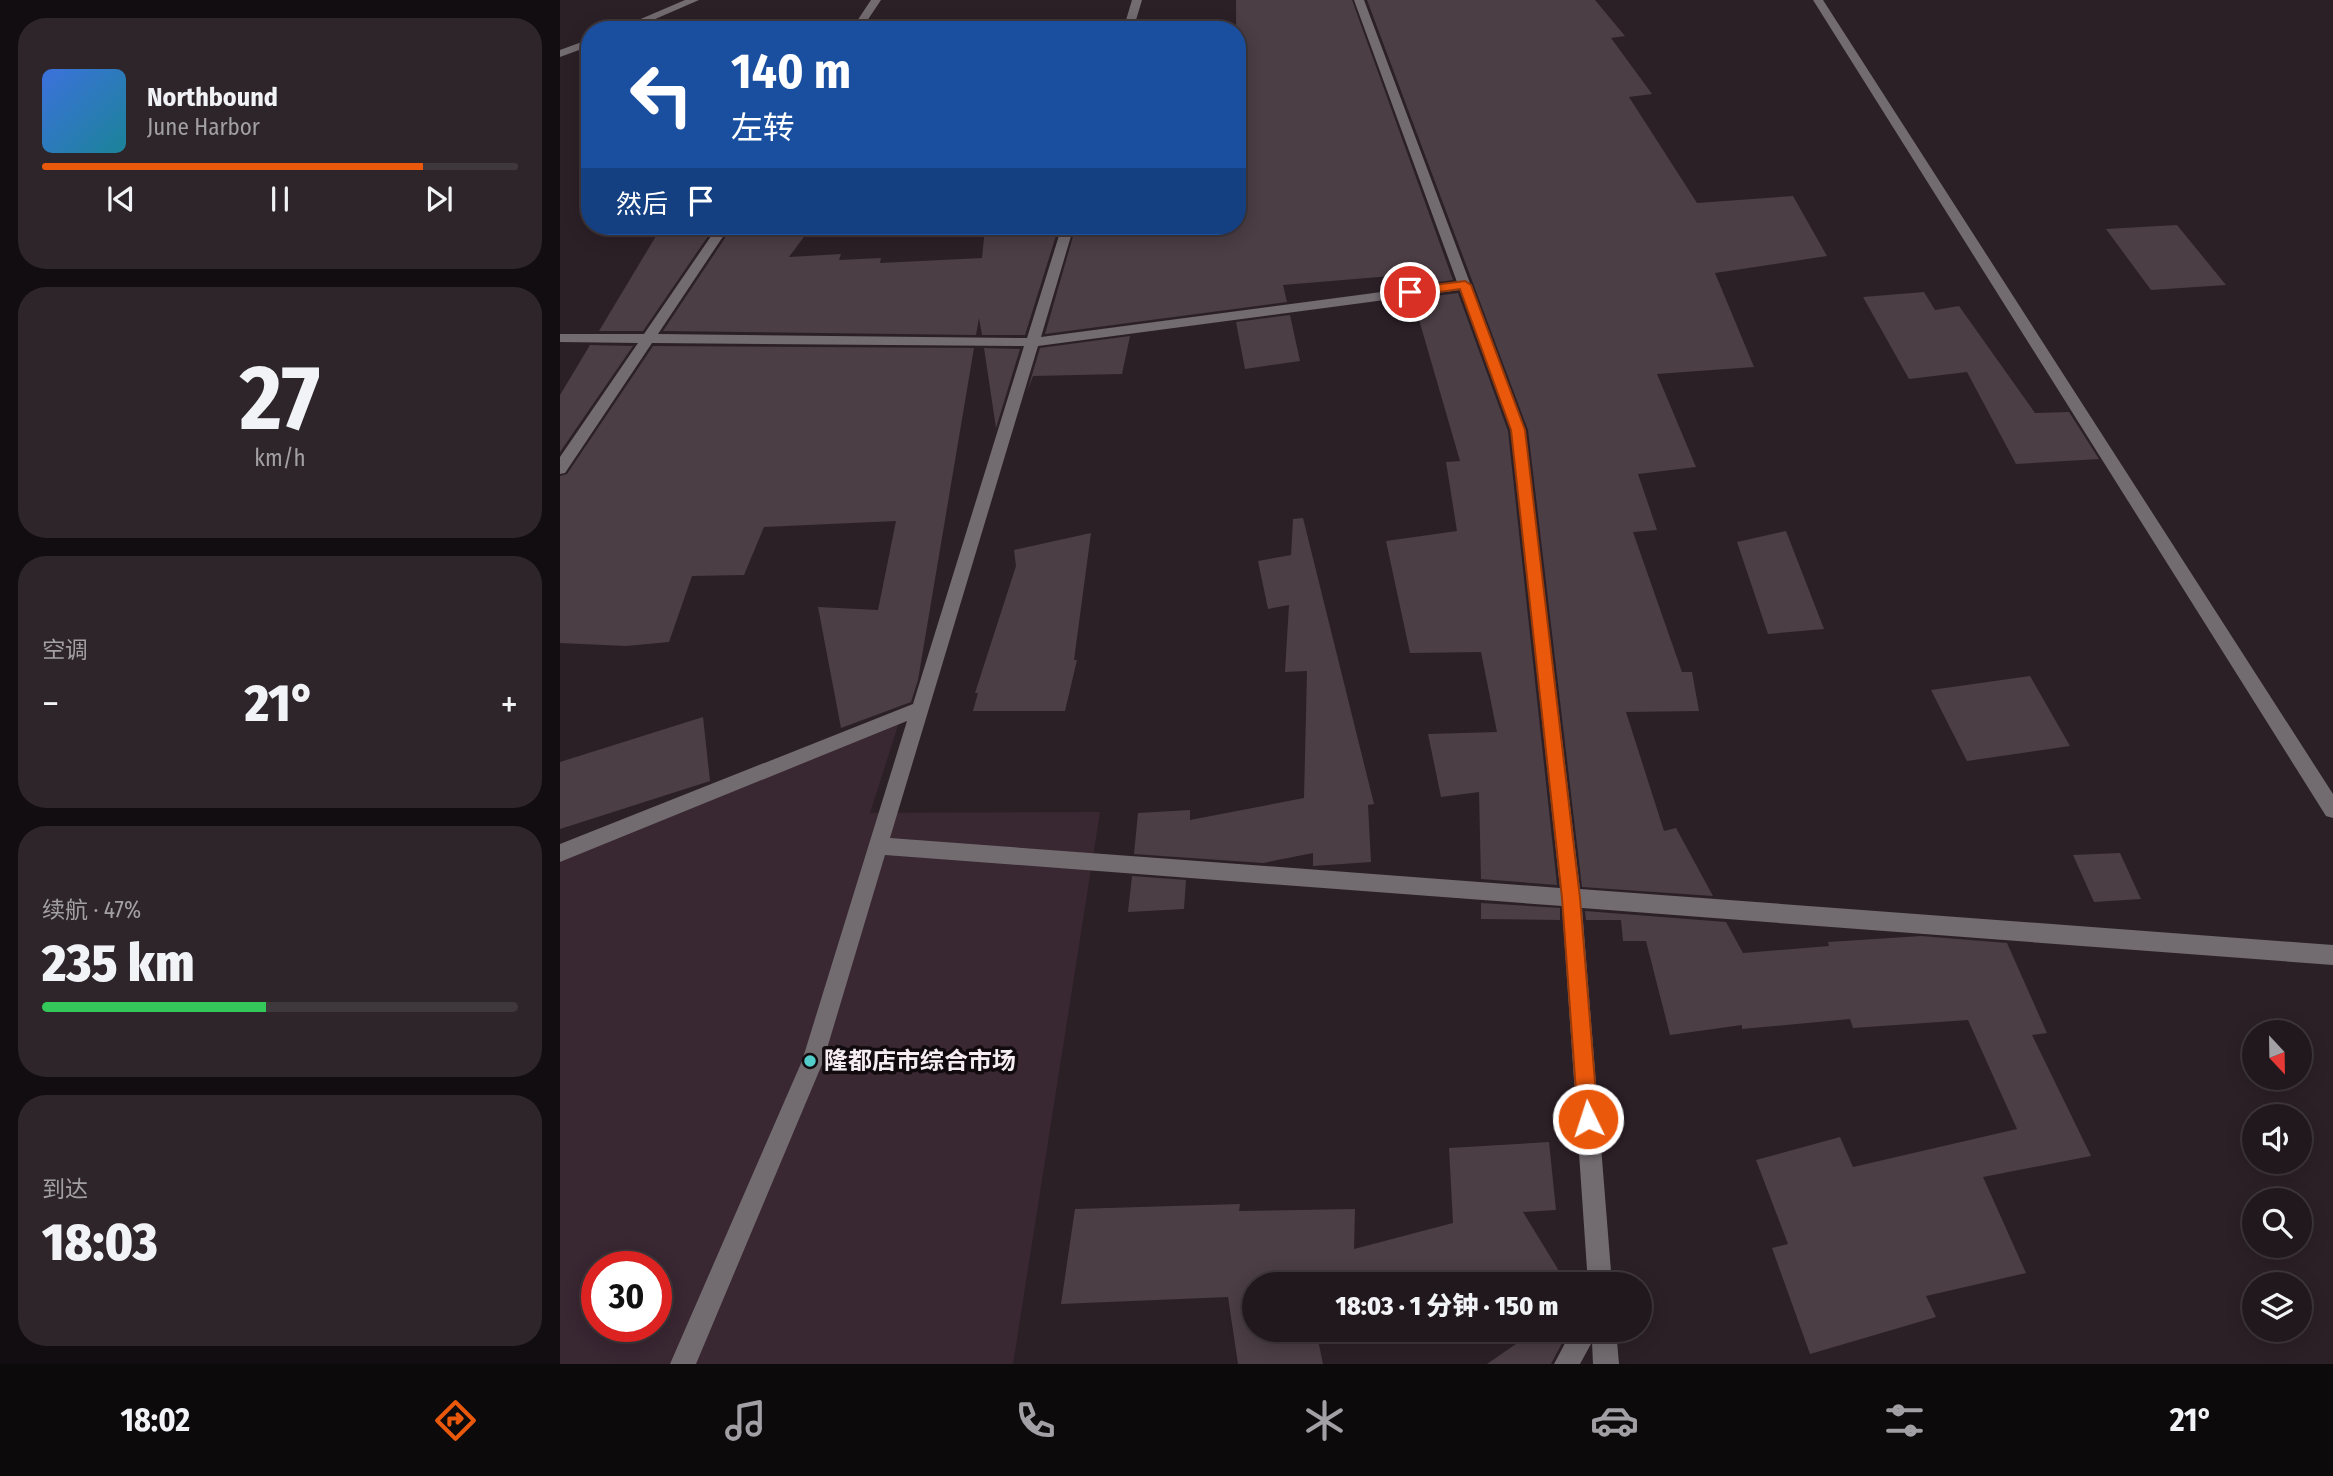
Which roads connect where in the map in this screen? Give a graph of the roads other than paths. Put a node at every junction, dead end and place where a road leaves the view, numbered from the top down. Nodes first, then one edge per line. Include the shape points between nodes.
1 (694, 0) edge
2 (876, 0) edge
3 (1137, 0) edge
4 (1359, 0) edge
5 (1818, 0) edge
6 (642, 21) edge
7 (862, 21) edge
8 (1131, 21) edge
9 (581, 46) edge
10 (560, 54) edge
11 (718, 235) edge
12 (1065, 235) edge
13 (1465, 285) junction
14 (560, 338) edge
15 (647, 339) junction
16 (1032, 342) junction
17 (560, 469) edge
18 (921, 708) junction
19 (2333, 810) edge
20 (878, 846) junction
21 (560, 853) edge
22 (1571, 898) junction
23 (2333, 955) edge
24 (1599, 1272) edge
25 (1579, 1342) edge
26 (1605, 1342) edge
27 (683, 1364) edge
28 (1567, 1364) edge
29 (1606, 1364) edge

1 - 6 street
2 - 7 street
3 - 8 street
4 - 13 street
5 - 19 street
9 - 10 street
11 - 15 street
12 - 16 street
13 - 16 street
13 - 22 street via 1518,430
14 - 15 street
15 - 16 street
15 - 17 street
16 - 18 street
18 - 20 street
18 - 21 street
20 - 22 street
20 - 27 street via 812,1062
22 - 23 street
22 - 24 street
25 - 28 street
26 - 29 street

